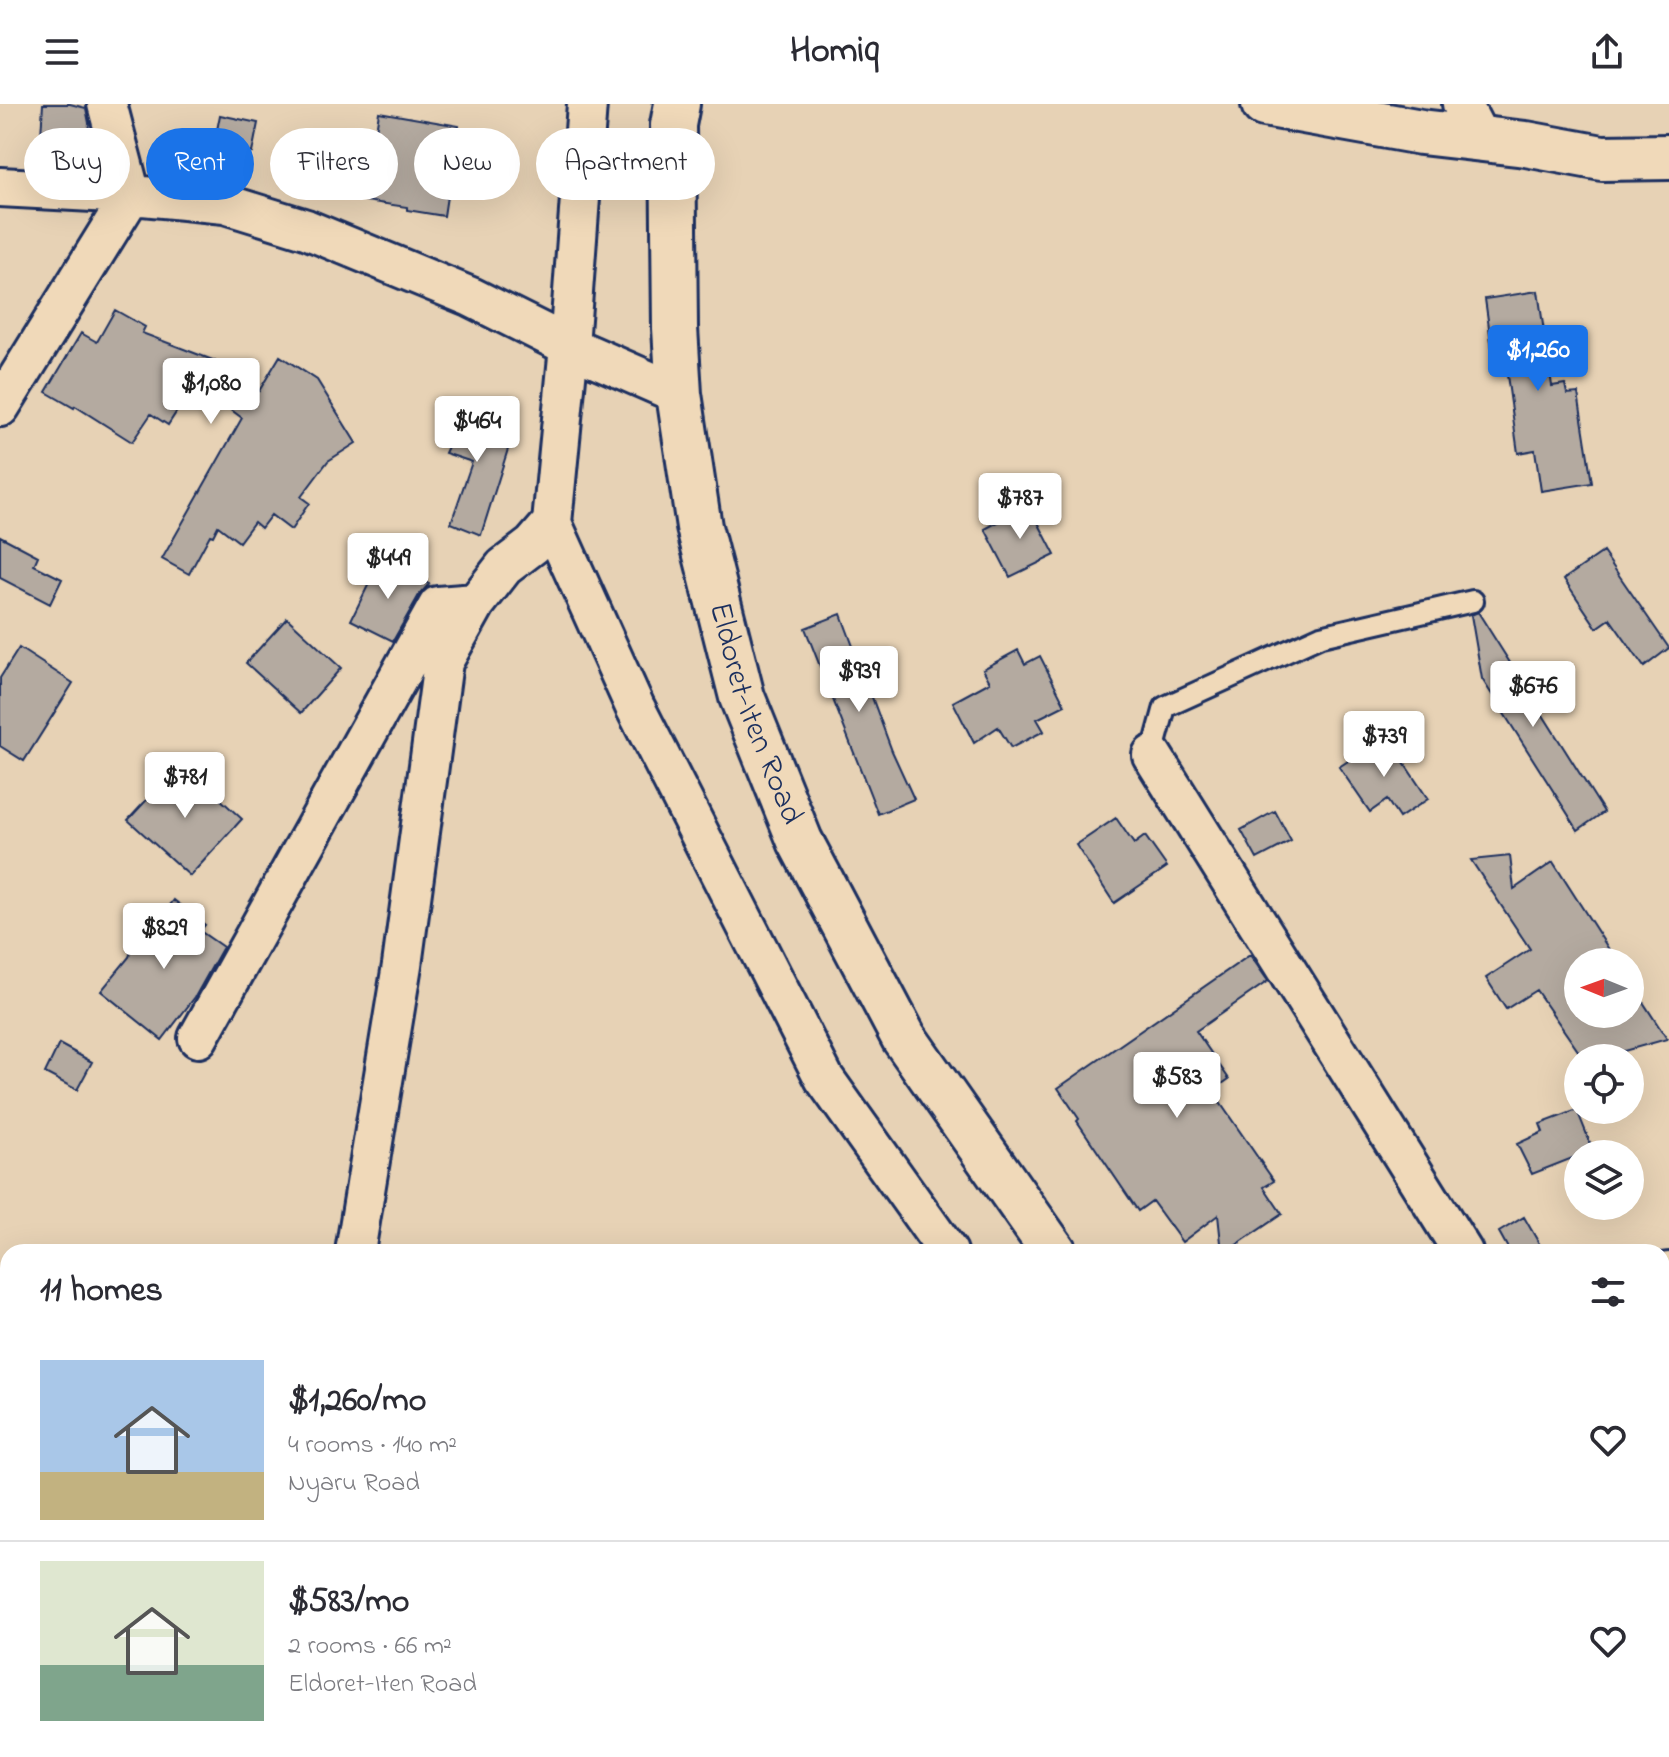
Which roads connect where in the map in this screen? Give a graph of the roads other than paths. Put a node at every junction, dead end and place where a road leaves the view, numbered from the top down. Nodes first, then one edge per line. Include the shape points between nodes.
1 (107, 104) edge
2 (587, 104) edge
3 (677, 104) edge
4 (1264, 104) edge
5 (1471, 121) edge
6 (1669, 157) edge
7 (0, 187) edge
8 (131, 195) junction
9 (569, 346) junction
10 (679, 394) junction
11 (0, 407) edge
12 (552, 523) junction
13 (1473, 601) dead end
14 (476, 603) junction
15 (1152, 755) joint
16 (198, 1038) dead end
17 (356, 1244) edge
18 (942, 1244) edge
19 (1048, 1244) edge
20 (1458, 1244) edge

1 - 8 street
2 - 9 street
3 - 10 main road, Eldoret-Iten Road via 673,125
4 - 5 main road via 1421,132
5 - 6 main road via 1526,144 1602,158
7 - 8 street
8 - 9 street via 225,204 306,229 471,297
8 - 11 street
9 - 10 street
9 - 12 street
10 - 19 main road, Eldoret-Iten Road via 699,527 742,697 800,841 904,1038
12 - 14 street via 504,567
12 - 18 street via 635,707 824,1078
13 - 15 lane via 1321,636 1165,707
14 - 16 street via 438,606
14 - 17 street via 443,662 402,965
15 - 20 street

